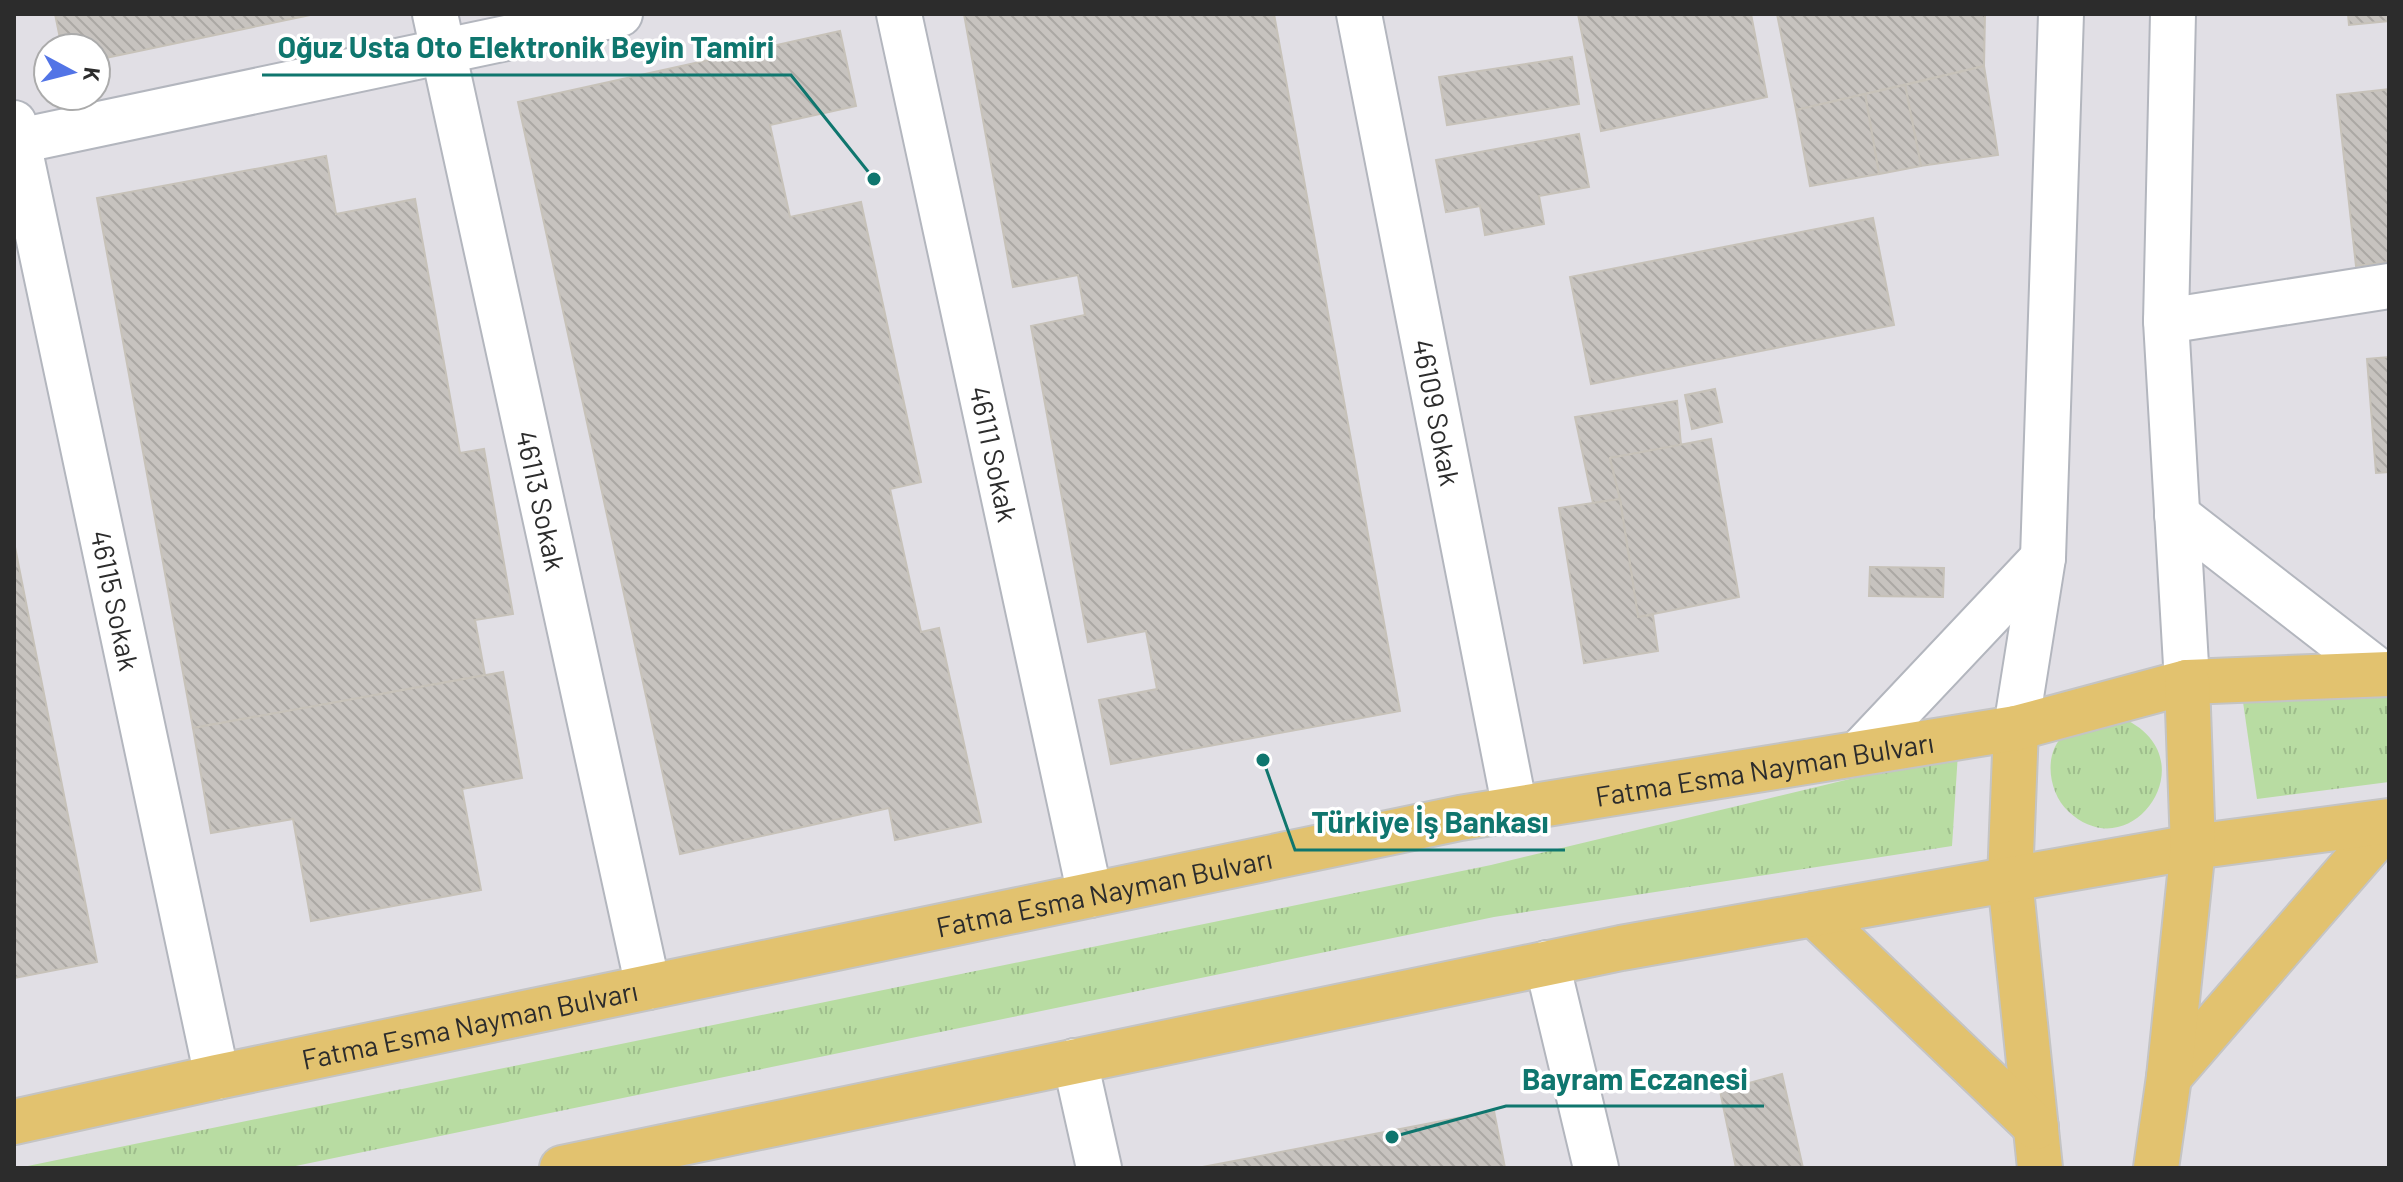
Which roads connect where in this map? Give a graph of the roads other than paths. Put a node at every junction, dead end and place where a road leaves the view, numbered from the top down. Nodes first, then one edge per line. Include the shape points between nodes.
1 (620, 14) edge
2 (899, 14) edge
3 (1359, 14) edge
4 (2061, 14) edge
5 (2173, 14) edge
6 (438, 33) edge
7 (15, 136) edge
8 (2389, 286) edge
9 (2166, 321) junction
10 (2177, 515) junction
11 (2043, 558) junction
12 (2386, 674) edge
13 (2187, 682) junction
14 (2016, 728) junction
15 (1859, 753) junction
16 (1515, 809) junction
17 (2389, 822) edge
18 (2193, 847) junction
19 (2010, 880) junction
20 (1090, 895) junction
21 (1814, 914) junction
22 (1547, 963) junction
23 (648, 987) junction
24 (1075, 1061) junction
25 (217, 1077) junction
26 (2169, 1077) junction
27 (14, 1122) edge
28 (2038, 1148) edge
29 (648, 1160) edge
30 (562, 1168) edge
31 (1099, 1168) edge
32 (1596, 1168) edge
33 (2156, 1168) edge

1 - 6 street
2 - 20 street, 46111 Sokak
3 - 16 street, 46109 Sokak
4 - 11 street
5 - 9 street
6 - 7 street
6 - 23 street, 46113 Sokak
7 - 25 street, 46115 Sokak
8 - 9 street
9 - 10 street
10 - 12 street
10 - 13 street
11 - 14 street
11 - 15 street
12 - 13 main road, Fatma Esma Nayman Bulvarı
13 - 14 main road, Fatma Esma Nayman Bulvarı
13 - 18 main road
14 - 15 main road, Fatma Esma Nayman Bulvarı
14 - 19 main road
15 - 16 main road, Fatma Esma Nayman Bulvarı
16 - 20 main road, Fatma Esma Nayman Bulvarı
17 - 18 main road
17 - 26 main road
18 - 19 main road
18 - 26 main road
19 - 21 main road
19 - 28 main road
20 - 23 main road, Fatma Esma Nayman Bulvarı
21 - 22 main road
21 - 28 main road
22 - 24 main road
22 - 32 street
23 - 25 main road, Fatma Esma Nayman Bulvarı
24 - 29 main road
24 - 31 street
25 - 27 main road, Fatma Esma Nayman Bulvarı
26 - 33 main road
29 - 30 main road

